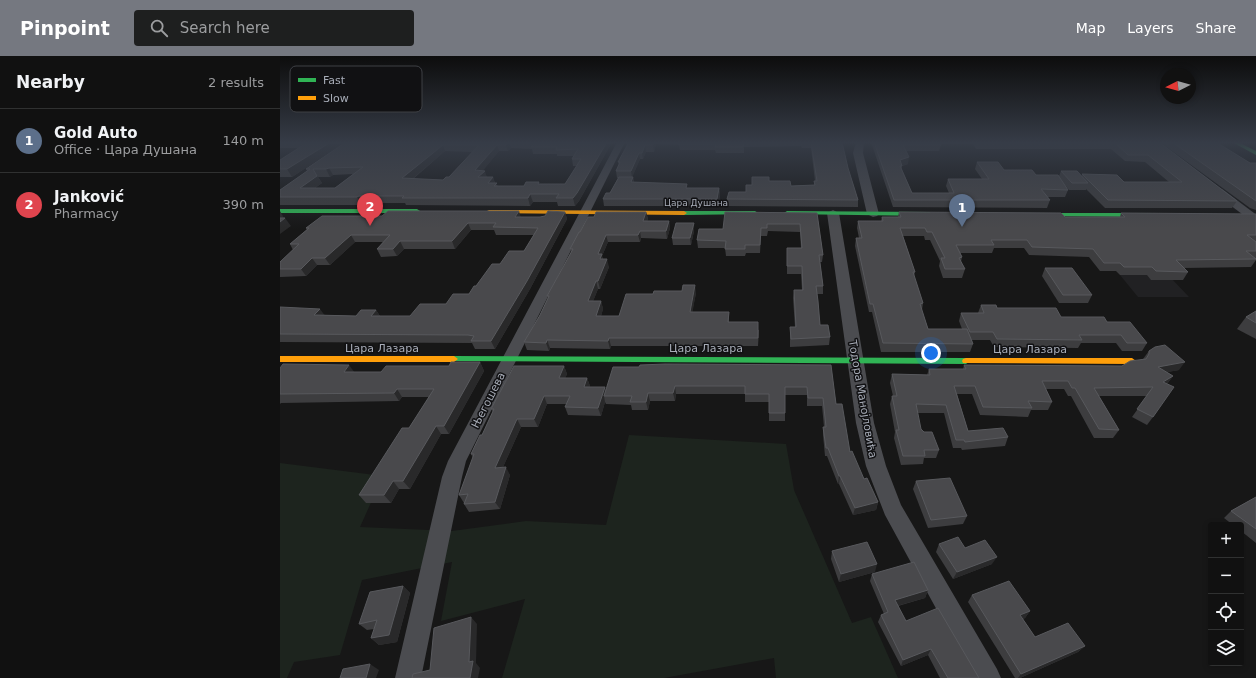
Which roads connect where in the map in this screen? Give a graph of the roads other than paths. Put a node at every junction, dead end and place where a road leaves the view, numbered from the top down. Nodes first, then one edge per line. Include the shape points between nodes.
1 (606, 171) edge
2 (863, 171) edge
3 (1208, 183) edge
4 (280, 211) edge
5 (424, 211) edge
6 (479, 212) edge
7 (584, 212) junction
8 (766, 213) edge
9 (781, 213) edge
10 (833, 213) junction
11 (873, 214) junction
12 (936, 214) edge
13 (1023, 214) edge
14 (1158, 215) edge
15 (1238, 215) edge
16 (1253, 215) edge
17 (280, 359) edge
18 (508, 360) junction
19 (856, 360) junction
20 (1132, 361) edge
21 (408, 678) edge
22 (988, 678) edge

1 - 7 street, Његошева
2 - 11 street
3 - 16 street
4 - 5 street
6 - 7 street, Цара Душана
7 - 8 street, Цара Душана
7 - 18 street, Његошева
9 - 10 street
10 - 11 street
10 - 19 street, Тодора Манојловића
11 - 12 street
13 - 14 street
15 - 16 street
17 - 18 street, Цара Лазара
18 - 19 street, Цара Лазара
18 - 21 street, Његошева via 457,461
19 - 20 street, Цара Лазара
19 - 22 street, Тодора Манојловића via 865,422 881,482 892,509

